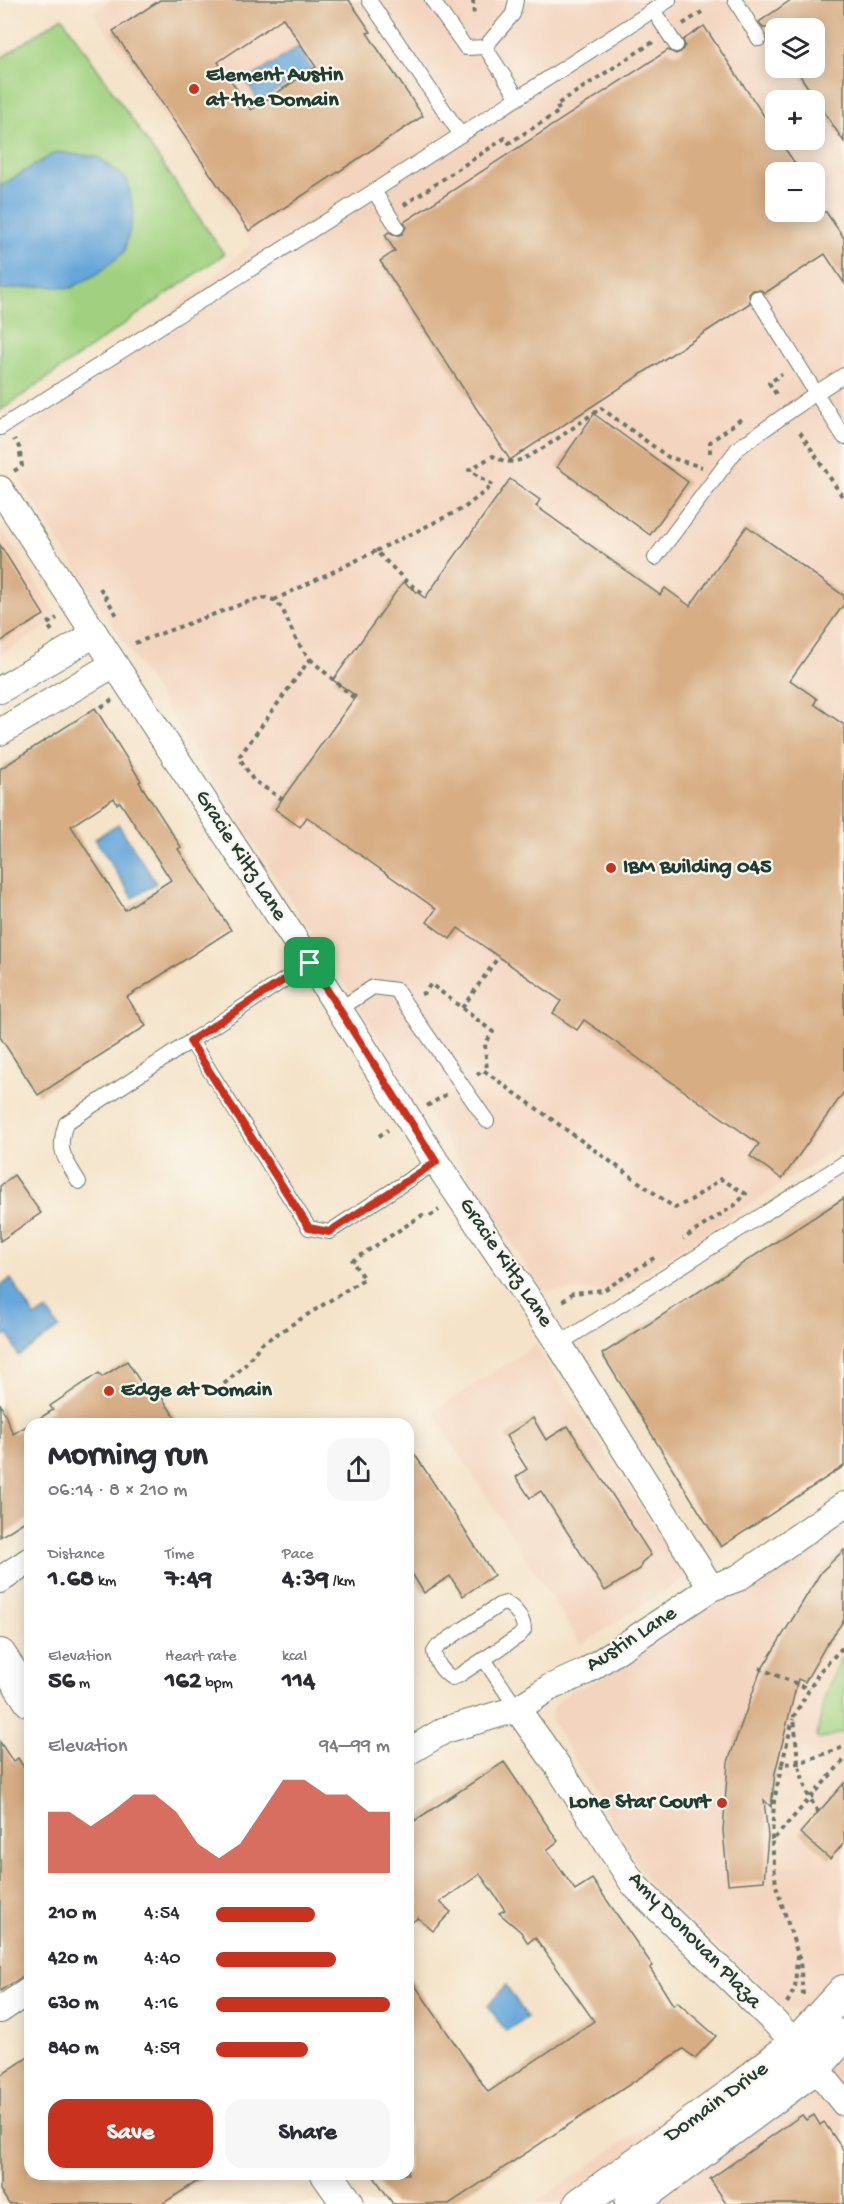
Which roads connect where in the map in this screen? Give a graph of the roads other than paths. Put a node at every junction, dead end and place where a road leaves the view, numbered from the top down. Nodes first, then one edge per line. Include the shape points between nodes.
1 (369, 0) edge
2 (432, 0) edge
3 (516, 0) edge
4 (669, 0) edge
5 (735, 0) edge
6 (653, 10) junction
7 (672, 39) road end
8 (759, 39) dead end
9 (485, 47) junction
10 (518, 98) junction
11 (461, 135) junction
12 (374, 191) junction
13 (397, 227) dead end
14 (757, 298) dead end
15 (844, 375) edge
16 (816, 393) junction
17 (0, 428) edge
18 (844, 437) edge
19 (4, 482) edge
20 (655, 558) dead end
21 (95, 634) junction
22 (114, 664) junction
23 (0, 690) edge
24 (0, 732) edge
25 (310, 963) junction
26 (340, 1010) junction
27 (190, 1041) junction
28 (487, 1121) dead end
29 (436, 1162) junction
30 (844, 1162) edge
31 (79, 1182) dead end
32 (559, 1344) junction
33 (844, 1505) edge
34 (24, 1564) edge
35 (0, 1580) edge
36 (711, 1588) junction
37 (0, 1655) edge
38 (484, 1659) junction
39 (24, 1692) edge
40 (517, 1709) junction
41 (414, 1748) edge
42 (844, 1991) edge
43 (24, 1994) edge
44 (0, 2010) edge
45 (844, 2036) edge
46 (796, 2043) junction
47 (816, 2067) junction
48 (844, 2103) edge
49 (331, 2180) edge
50 (348, 2204) edge
51 (580, 2204) edge
52 (631, 2204) edge

1 - 11 lane
2 - 9 lane via 465,48
3 - 9 lane via 513,14
4 - 6 lane
5 - 8 lane
6 - 7 lane
6 - 10 lane
9 - 10 lane
10 - 11 lane
11 - 12 lane
12 - 13 lane
12 - 17 lane
14 - 16 lane
15 - 16 lane
16 - 18 lane
16 - 20 lane via 738,448
19 - 21 street, Gracie Kiltz Lane
21 - 22 street, Gracie Kiltz Lane
21 - 23 street
22 - 24 street
22 - 25 street, Gracie Kiltz Lane
25 - 26 street, Gracie Kiltz Lane
25 - 27 lane
26 - 28 lane via 373,987 396,990
26 - 29 street, Gracie Kiltz Lane
27 - 29 lane via 309,1228 329,1232
27 - 31 lane via 66,1123 60,1149
29 - 32 street, Gracie Kiltz Lane
30 - 32 lane
32 - 36 street, Gracie Kiltz Lane
33 - 36 street, Austin Lane via 738,1578
34 - 35 street
36 - 40 street, Austin Lane via 585,1672 549,1688
37 - 39 street
38 - 38 lane via 524,1630 524,1623 506,1603 434,1652 452,1678
38 - 40 lane
40 - 41 street, Austin Lane via 445,1730
40 - 46 street, Amy Donovan Plaza via 634,1885
42 - 46 street, Domain Drive
43 - 44 street
45 - 47 street, Domain Drive
46 - 47 street, Amy Donovan Plaza
46 - 51 street, Domain Drive
47 - 48 street, Amy Donovan Plaza
47 - 52 street, Domain Drive
49 - 50 street

